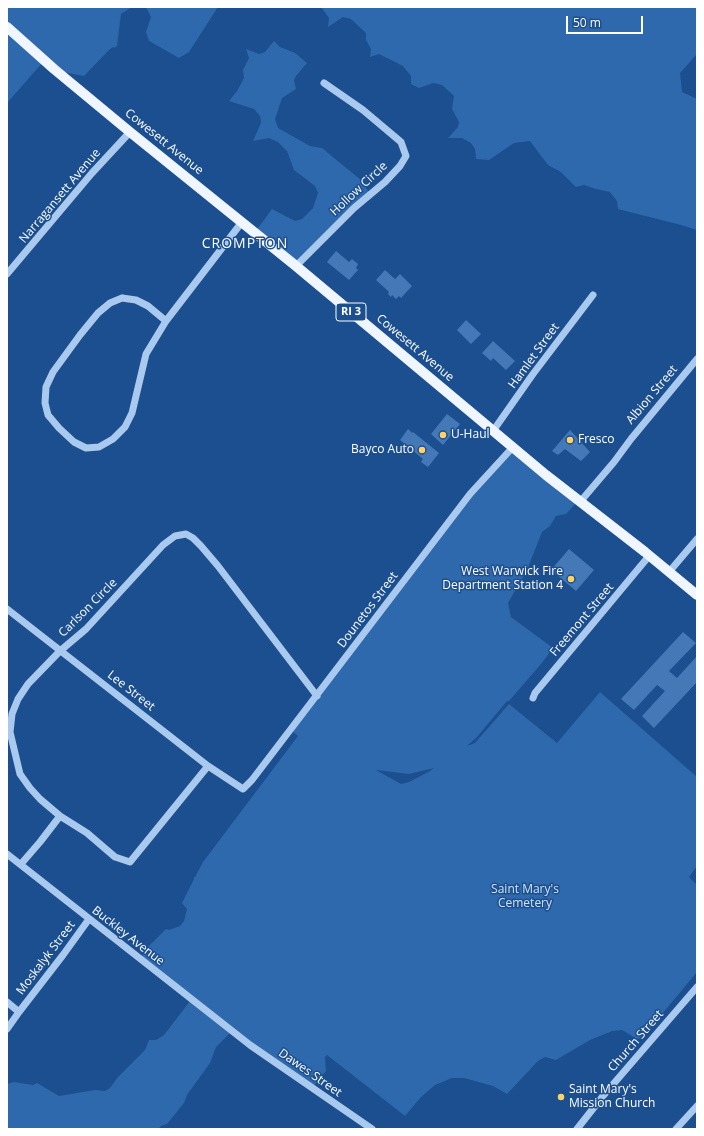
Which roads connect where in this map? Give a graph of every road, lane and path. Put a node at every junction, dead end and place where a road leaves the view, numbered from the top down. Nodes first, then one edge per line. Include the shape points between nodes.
1 (7, 27) edge
2 (324, 83) dead end
3 (130, 132) junction
4 (242, 222) junction
5 (296, 266) junction
6 (7, 274) edge
7 (593, 295) dead end
8 (166, 322) junction
9 (697, 359) edge
10 (493, 431) junction
11 (513, 447) junction
12 (580, 502) junction
13 (697, 539) edge
14 (649, 556) junction
15 (669, 572) junction
16 (697, 595) edge
17 (7, 609) edge
18 (60, 651) junction
19 (316, 696) junction
20 (533, 698) dead end
21 (208, 766) junction
22 (243, 789) joint
23 (60, 816) junction
24 (7, 854) edge
25 (21, 864) junction
26 (89, 919) junction
27 (697, 986) edge
28 (7, 1002) edge
29 (19, 1012) junction
30 (7, 1029) edge
31 (237, 1034) joint
32 (697, 1106) edge
33 (363, 1127) edge
34 (372, 1129) edge
35 (577, 1129) edge
36 (676, 1129) edge

1 - 3 main road, Cowesett Avenue / RI 3
2 - 5 street, Hollow Circle via 363,110 400,142 406,156 385,182 354,208
3 - 4 main road, Cowesett Avenue / RI 3
3 - 6 street, Narragansett Avenue
4 - 5 main road, Cowesett Avenue / RI 3
4 - 8 street
5 - 10 main road, Cowesett Avenue / RI 3
7 - 10 street, Hamlet Street
8 - 8 street via 146,354 132,413 125,427 113,439 99,447 86,448 74,442 48,415 45,403 46,387 53,372 80,335 98,313 110,303 122,298 136,300 148,306
9 - 12 street, Albion Street
10 - 11 main road, Cowesett Avenue / RI 3
11 - 12 main road, Cowesett Avenue / RI 3
11 - 19 street, Dounetos Street via 470,494
12 - 14 main road, Cowesett Avenue / RI 3
13 - 15 street
14 - 15 main road, Cowesett Avenue / RI 3
14 - 20 street, Freemont Street
15 - 16 main road, Cowesett Avenue / RI 3
17 - 18 street, Lee Street
18 - 19 street, Carlson Circle via 86,629 163,545 175,536 186,534 201,546 218,566
18 - 21 street, Lee Street
18 - 23 street, Carlson Circle via 28,684 18,699 12,714 10,732 20,774 40,799
19 - 22 street, Dounetos Street
21 - 22 street, Lee Street
21 - 23 street, Carlson Circle via 130,862 115,857 87,833
23 - 25 street
24 - 25 street, Buckley Avenue
25 - 26 street, Buckley Avenue
26 - 29 street, Moskalyk Street
26 - 31 street, Buckley Avenue
27 - 35 street, Church Street
28 - 29 street
29 - 30 street, Moskalyk Street
31 - 33 street, Dawes Street
32 - 36 street
33 - 34 street, Dawes Street

